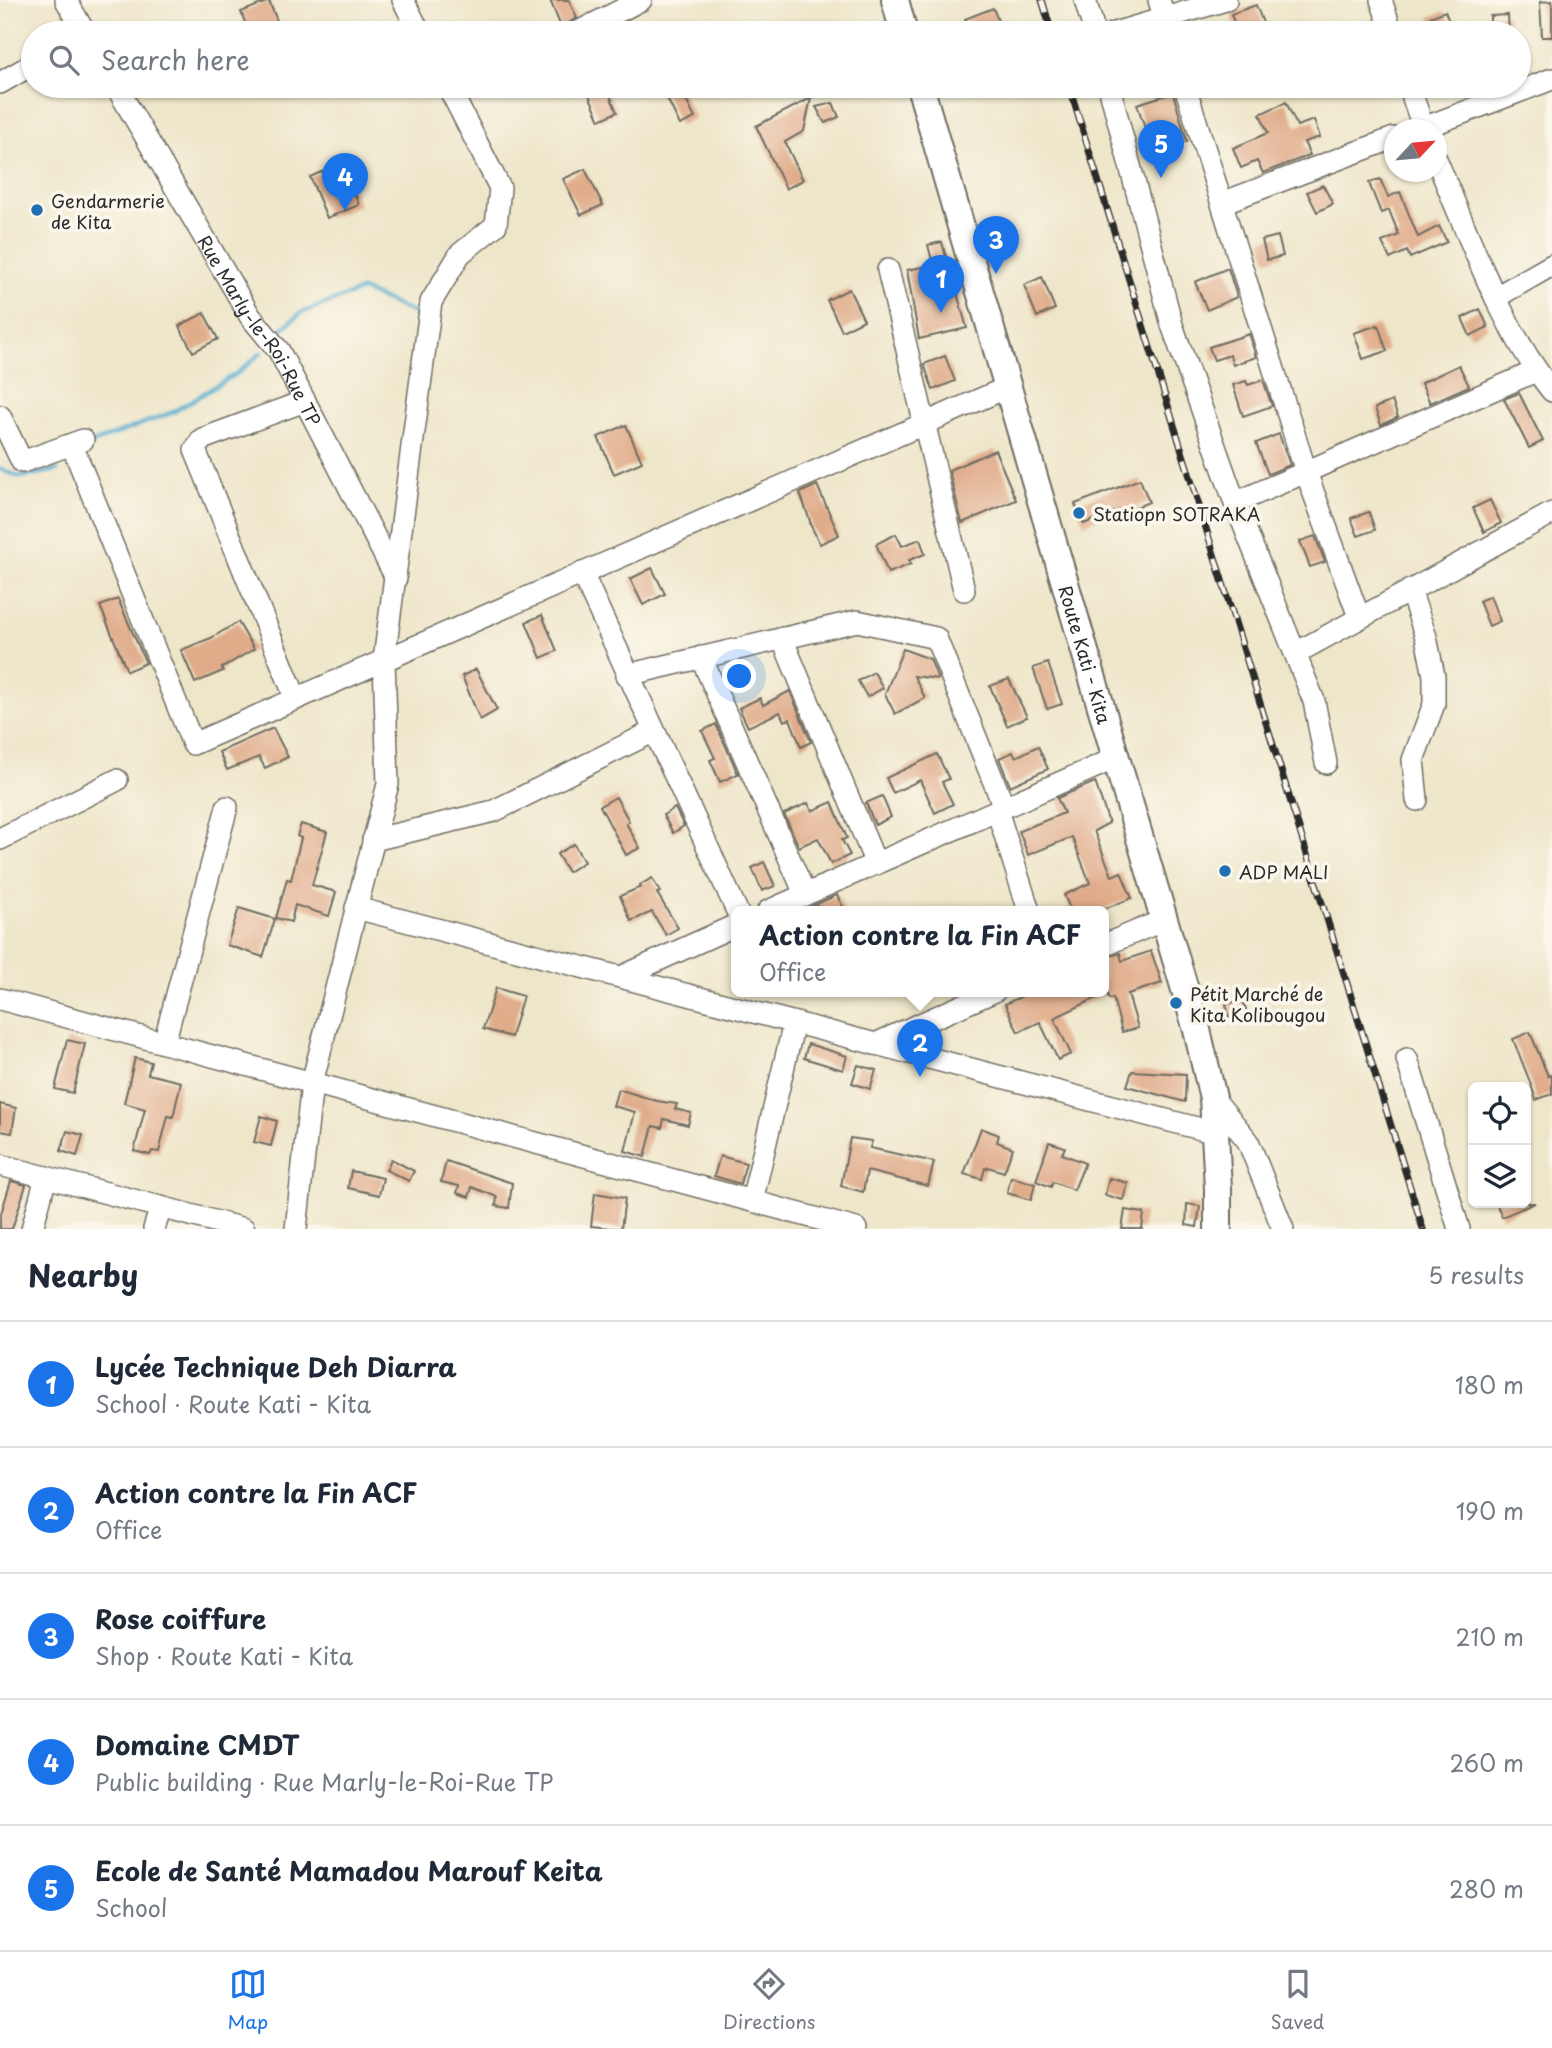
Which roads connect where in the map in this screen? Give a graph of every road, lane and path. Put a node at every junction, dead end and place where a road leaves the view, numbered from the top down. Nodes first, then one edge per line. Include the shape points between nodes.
1 (66, 0) edge
2 (403, 0) edge
3 (641, 0) edge
4 (895, 0) edge
5 (1086, 0) edge
6 (1226, 0) edge
7 (1381, 0) edge
8 (1164, 17) edge
9 (78, 21) edge
10 (414, 21) edge
11 (600, 21) edge
12 (901, 21) edge
13 (1092, 21) edge
14 (1388, 21) edge
15 (21, 71) edge
16 (1552, 79) edge
17 (0, 83) edge
18 (1531, 87) edge
19 (123, 98) edge
20 (454, 98) edge
21 (924, 98) edge
22 (1112, 98) edge
23 (1189, 98) edge
24 (1413, 98) edge
25 (1503, 98) edge
26 (1419, 119) edge
27 (1447, 119) edge
28 (1384, 142) edge
29 (1447, 182) edge
30 (1222, 203) junction
31 (1552, 265) edge
32 (888, 270) dead end
33 (1496, 297) junction
34 (1536, 371) junction
35 (1008, 387) junction
36 (1552, 391) edge
37 (305, 401) junction
38 (0, 416) edge
39 (925, 424) junction
40 (1306, 472) junction
41 (1235, 503) junction
42 (1552, 513) edge
43 (582, 573) junction
44 (396, 578) junction
45 (964, 590) dead end
46 (1410, 590) junction
47 (1360, 617) junction
48 (782, 638) junction
49 (1296, 653) junction
50 (701, 657) junction
51 (384, 660) junction
52 (628, 675) junction
53 (296, 699) junction
54 (654, 731) junction
55 (1116, 758) junction
56 (1326, 763) dead end
57 (117, 780) dead end
58 (1417, 800) dead end
59 (227, 807) dead end
60 (1001, 808) junction
61 (0, 839) edge
62 (373, 840) junction
63 (876, 864) junction
64 (805, 894) junction
65 (735, 906) edge
66 (779, 906) edge
67 (1028, 906) edge
68 (356, 908) junction
69 (1164, 920) junction
70 (731, 927) edge
71 (1109, 943) edge
72 (621, 978) junction
73 (981, 997) edge
74 (0, 999) edge
75 (794, 1023) junction
76 (164, 1043) junction
77 (875, 1044) junction
78 (1407, 1059) dead end
79 (312, 1083) junction
80 (1213, 1098) junction
81 (1216, 1133) junction
82 (0, 1165) edge
83 (47, 1177) junction
84 (752, 1201) junction
85 (161, 1207) junction
86 (32, 1229) edge
87 (154, 1229) edge
88 (244, 1229) edge
89 (296, 1229) edge
90 (856, 1229) edge
91 (1218, 1229) edge
92 (1283, 1229) edge
93 (1458, 1229) edge

1 - 9 street
2 - 10 street
3 - 11 street
4 - 12 main road
5 - 13 street
6 - 8 street
7 - 14 street
15 - 17 street
16 - 18 street
19 - 37 street, Rue Marly-le-Roi-Rue TP
20 - 44 street via 500,188 496,225 460,254 431,302
21 - 35 main road, Route Kati - Kita
22 - 41 street via 1172,325
23 - 30 street
24 - 26 street
25 - 27 street
28 - 30 street
29 - 33 street
30 - 40 street
31 - 33 street
32 - 39 street
33 - 34 street
34 - 36 street
34 - 40 street
35 - 39 street
35 - 55 main road, Route Kati - Kita
37 - 44 street, Rue Marly-le-Roi-Rue TP
37 - 53 street via 202,439 195,450
38 - 53 street via 22,462 78,443 193,744
39 - 43 street
39 - 45 street
40 - 41 street
40 - 47 street
41 - 49 street
42 - 46 street
43 - 51 street
43 - 52 street
44 - 51 street
46 - 47 street
46 - 58 street via 1434,676 1434,704 1413,760
47 - 49 street
48 - 50 street
48 - 60 street via 857,621 936,638
48 - 63 street
49 - 56 street via 1314,701
50 - 52 street
50 - 64 street
51 - 53 street
51 - 62 street via 387,785
52 - 54 street
54 - 62 street via 494,811
54 - 65 street
55 - 60 street
55 - 69 main road, Route Kati - Kita
57 - 61 street
59 - 76 street
60 - 63 street
60 - 67 street
62 - 68 street
63 - 64 street
64 - 66 street
68 - 72 street
68 - 79 street
69 - 71 street
69 - 80 main road, Route Kati - Kita
70 - 72 street
72 - 75 street
73 - 77 street
74 - 76 street
75 - 77 street
75 - 84 street
76 - 79 street
77 - 81 street
78 - 93 street
79 - 84 street
79 - 89 street
80 - 81 main road, Route Kati - Kita
80 - 92 street via 1248,1141
81 - 91 main road, Route Kati - Kita
82 - 83 street
83 - 85 street
83 - 86 street
84 - 90 street
85 - 87 street
85 - 88 street

